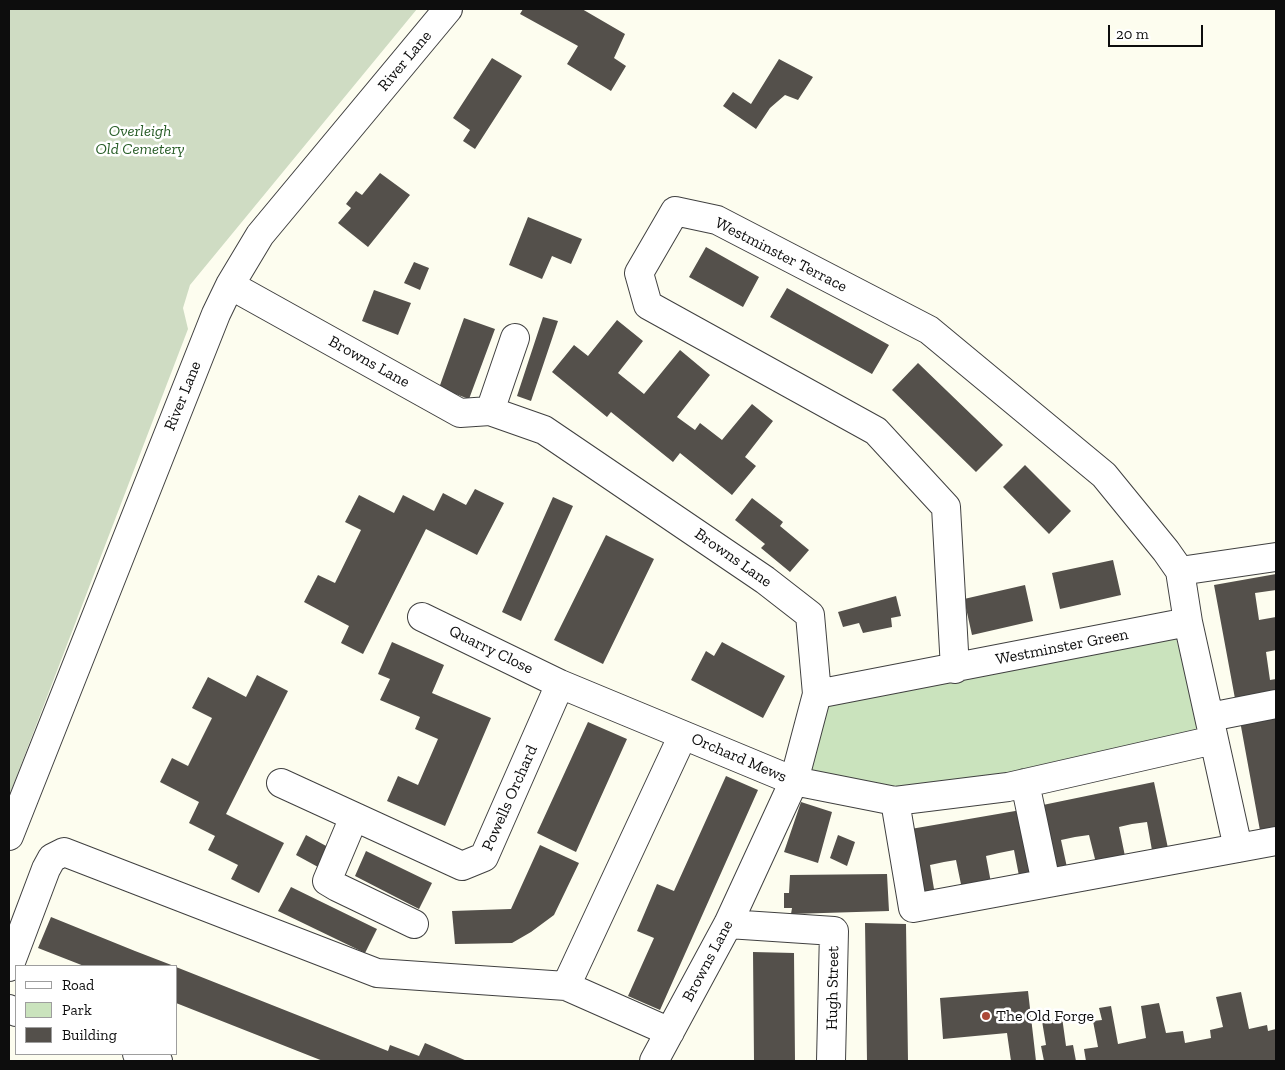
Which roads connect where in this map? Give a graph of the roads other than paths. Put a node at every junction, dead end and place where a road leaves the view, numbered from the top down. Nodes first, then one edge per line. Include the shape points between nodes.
1 (448, 9) edge
2 (230, 285) junction
3 (514, 338) dead end
4 (490, 411) junction
5 (1276, 557) edge
6 (1180, 571) junction
7 (422, 617) dead end
8 (1188, 622) junction
9 (955, 669) junction
10 (560, 684) junction
11 (817, 694) junction
12 (1276, 704) edge
13 (1212, 729) junction
14 (683, 735) junction
15 (794, 781) junction
16 (280, 783) dead end
17 (1025, 783) junction
18 (895, 801) junction
19 (354, 816) junction
20 (9, 836) edge
21 (1276, 841) edge
22 (1238, 848) junction
23 (1046, 883) junction
24 (414, 924) dead end
25 (728, 924) junction
26 (9, 967) edge
27 (566, 986) junction
28 (670, 1032) junction
29 (140, 1055) edge
30 (158, 1061) edge
31 (654, 1061) edge
32 (831, 1061) edge

1 - 2 street, River Lane via 260,235
2 - 4 street, Browns Lane via 460,413
2 - 20 street, River Lane
3 - 4 street
4 - 11 street, Browns Lane via 544,430 765,580 810,616
5 - 6 street
6 - 8 street, Westminster Terrace
6 - 9 street, Westminster Terrace via 1104,475 929,330 717,220 674,211 639,273 648,305 876,431 946,507
7 - 10 street, Quarry Close
8 - 9 street, Westminster Green
8 - 13 street
9 - 11 street, Westminster Green
10 - 14 street
10 - 19 street, Powells Orchard via 484,857 462,866
11 - 15 street, Browns Lane
12 - 13 street
13 - 17 street
13 - 22 street
14 - 15 street, Orchard Mews
14 - 27 street
15 - 18 street
15 - 25 street, Browns Lane
16 - 19 street, Powells Orchard
17 - 18 street
17 - 23 street
18 - 23 street via 913,908
19 - 24 street via 327,880
21 - 22 street
22 - 23 street
25 - 28 street, Browns Lane
25 - 32 street, Hugh Street via 834,931
26 - 27 street via 49,864 52,858 64,852 377,973
27 - 28 street
28 - 31 street, Browns Lane
29 - 30 street

